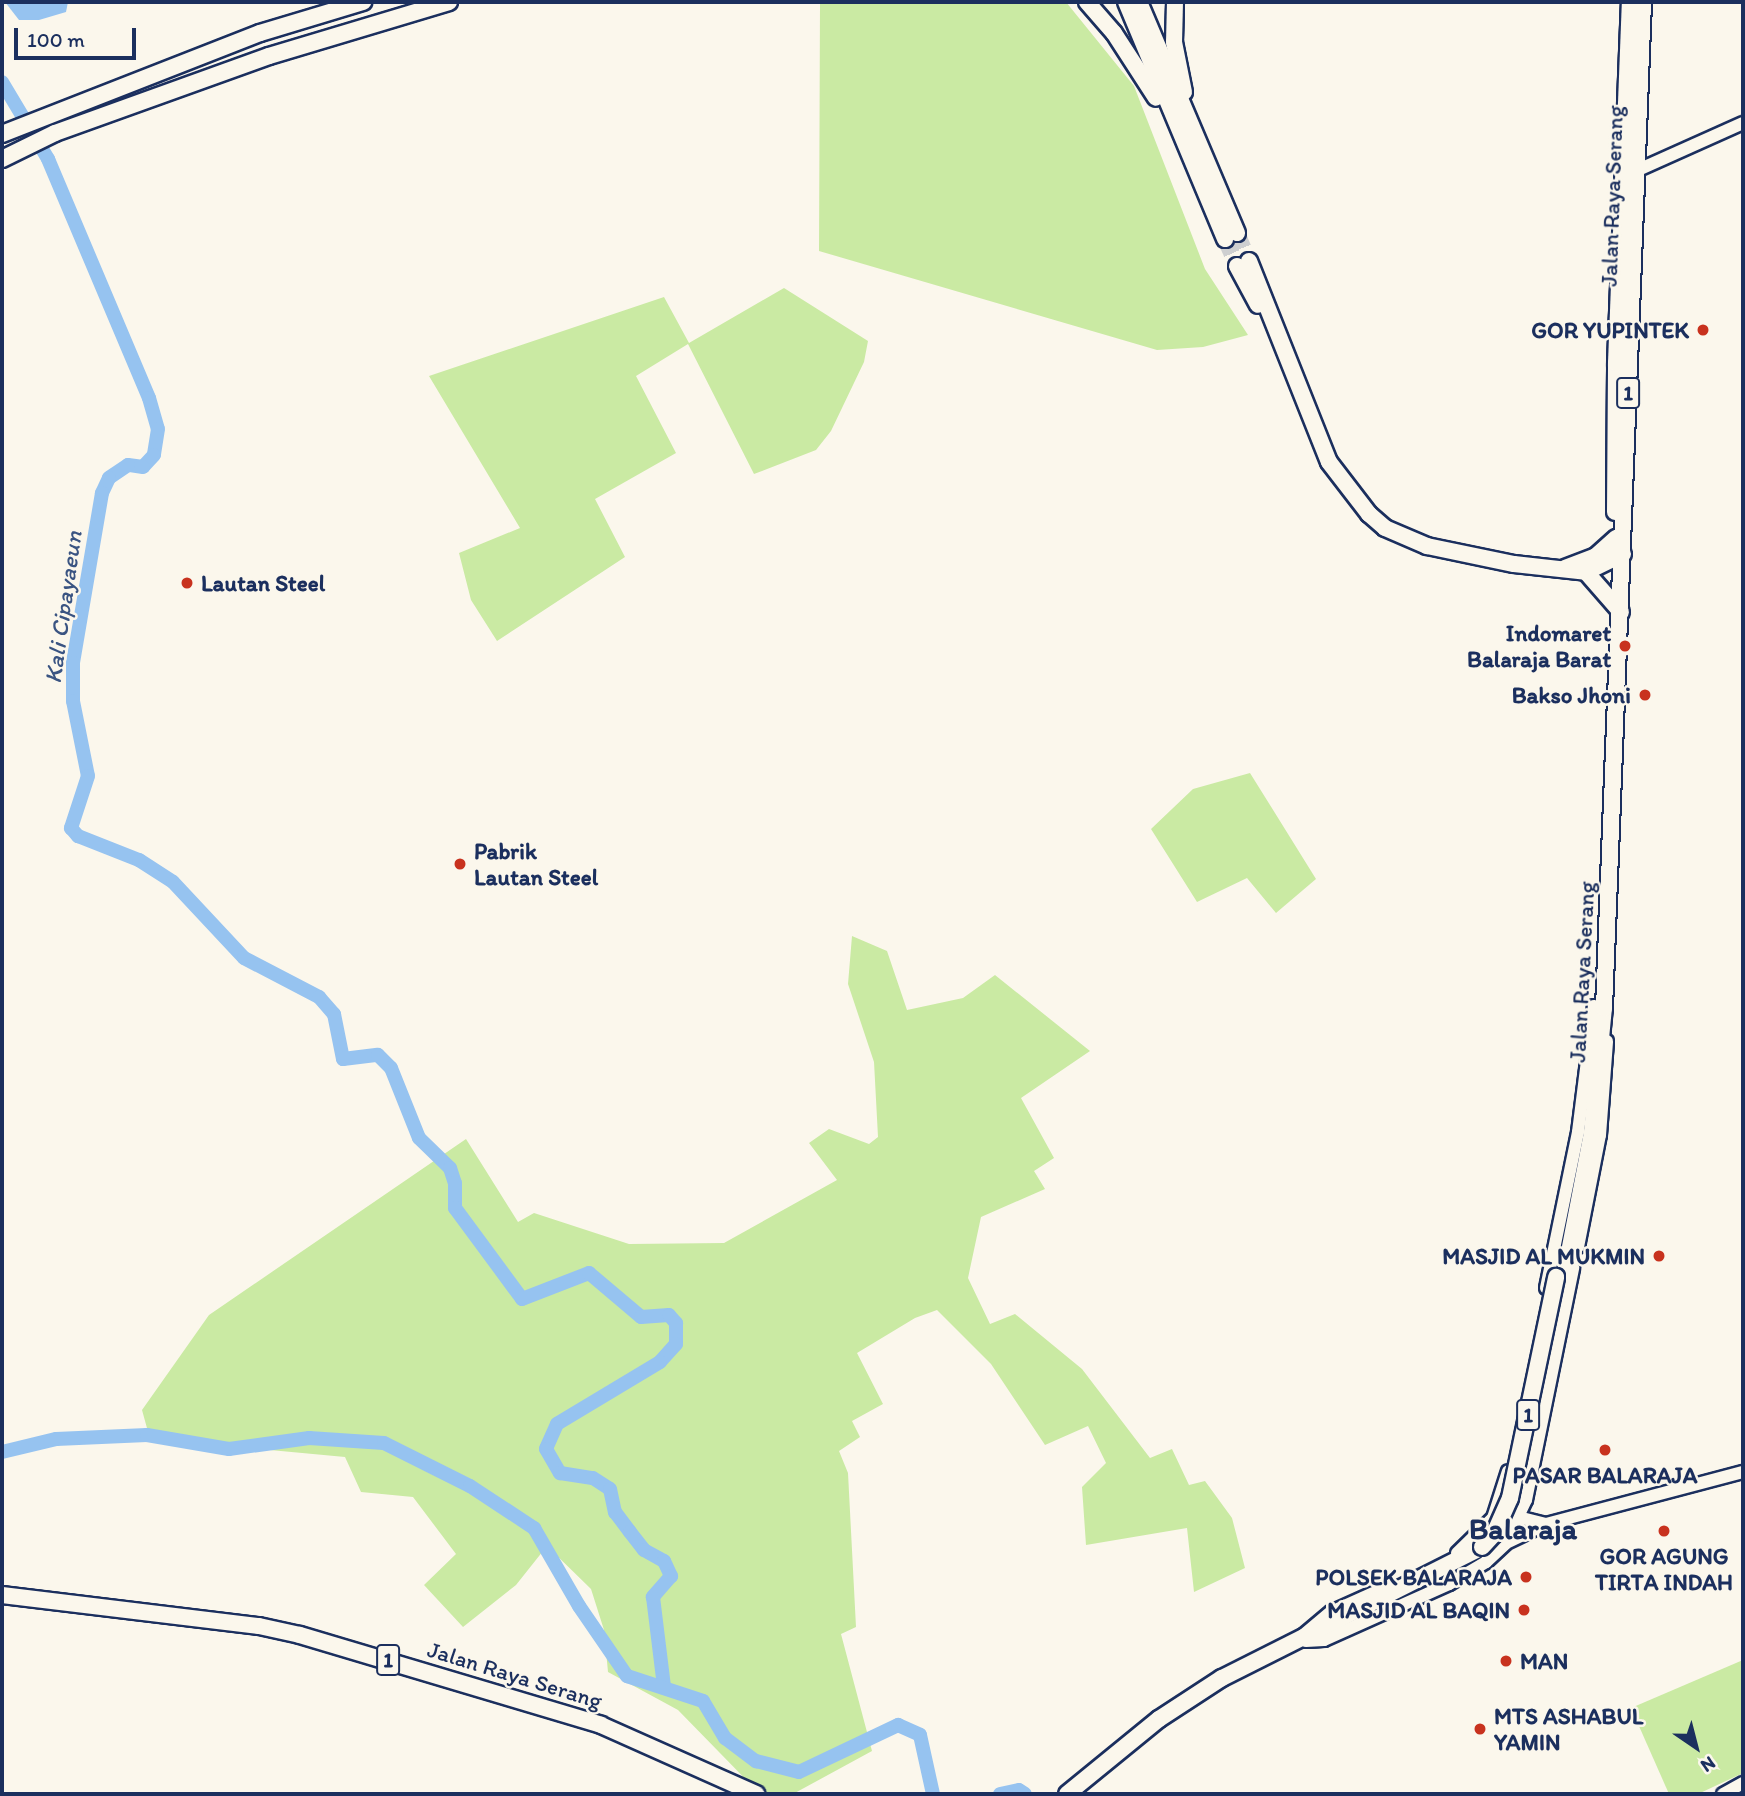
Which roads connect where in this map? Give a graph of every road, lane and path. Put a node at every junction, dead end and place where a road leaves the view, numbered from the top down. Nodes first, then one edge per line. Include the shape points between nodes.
1 (363, 2) edge
2 (449, 2) edge
3 (1087, 2) edge
4 (1126, 2) edge
5 (1139, 2) edge
6 (1175, 2) edge
7 (1630, 2) edge
8 (1643, 2) edge
9 (398, 8) edge
10 (1743, 123) edge
11 (2, 135) edge
12 (1191, 143) junction
13 (2, 159) edge
14 (1628, 174) junction
15 (1231, 236) tunnel mouth
16 (1243, 263) tunnel mouth
17 (1621, 429) junction
18 (1616, 538) junction
19 (1618, 557) junction
20 (1573, 571) junction
21 (1616, 609) junction
22 (1599, 1007) junction
23 (1543, 1303) junction
24 (1566, 1303) junction
25 (1510, 1463) junction
26 (1743, 1472) edge
27 (1532, 1473) junction
28 (1500, 1505) junction
29 (1519, 1518) junction
30 (1546, 1524) junction
31 (1505, 1544) junction
32 (2, 1595) edge
33 (1304, 1639) junction
34 (1743, 1783) edge
35 (1072, 1790) edge
36 (756, 1794) edge
37 (1723, 1794) edge

1 - 11 highway via 260,33
2 - 9 highway
3 - 12 highway
4 - 12 highway
5 - 12 highway
6 - 12 highway via 1174,43
7 - 14 highway, Jalan Raya Serang / 1
8 - 14 highway, Jalan Raya Serang / 1
9 - 13 highway via 55,133
10 - 14 main road
12 - 15 highway
14 - 17 highway, Jalan Raya Serang / 1
16 - 20 highway via 1329,463 1350,494 1385,528 1427,546
17 - 18 highway, Jalan Raya Serang / 1
17 - 19 highway, Jalan Raya Serang / 1
18 - 19 highway, Jalan Raya Serang / 1
18 - 20 highway
19 - 20 highway
19 - 21 highway, Jalan Raya Serang / 1
20 - 21 highway
21 - 22 highway, Jalan Raya Serang / 1
22 - 23 main road
22 - 24 main road via 1607,1054 1602,1124
22 - 33 highway, Jalan Raya Serang / 1 via 1585,1177 1524,1474 1510,1520 1499,1539 1474,1562
23 - 24 main road via 1553,1297
23 - 25 main road
24 - 27 main road
25 - 27 main road via 1522,1462
25 - 28 main road
26 - 30 main road
27 - 29 main road
28 - 29 main road
28 - 33 main road via 1471,1544 1331,1612 1308,1627
29 - 30 main road
29 - 31 main road
30 - 31 main road
31 - 33 main road via 1486,1562 1449,1584 1324,1640
32 - 36 highway, Jalan Raya Serang / 1 via 300,1635 601,1724
33 - 35 highway, Jalan Raya Serang / 1 via 1222,1678
34 - 37 main road

